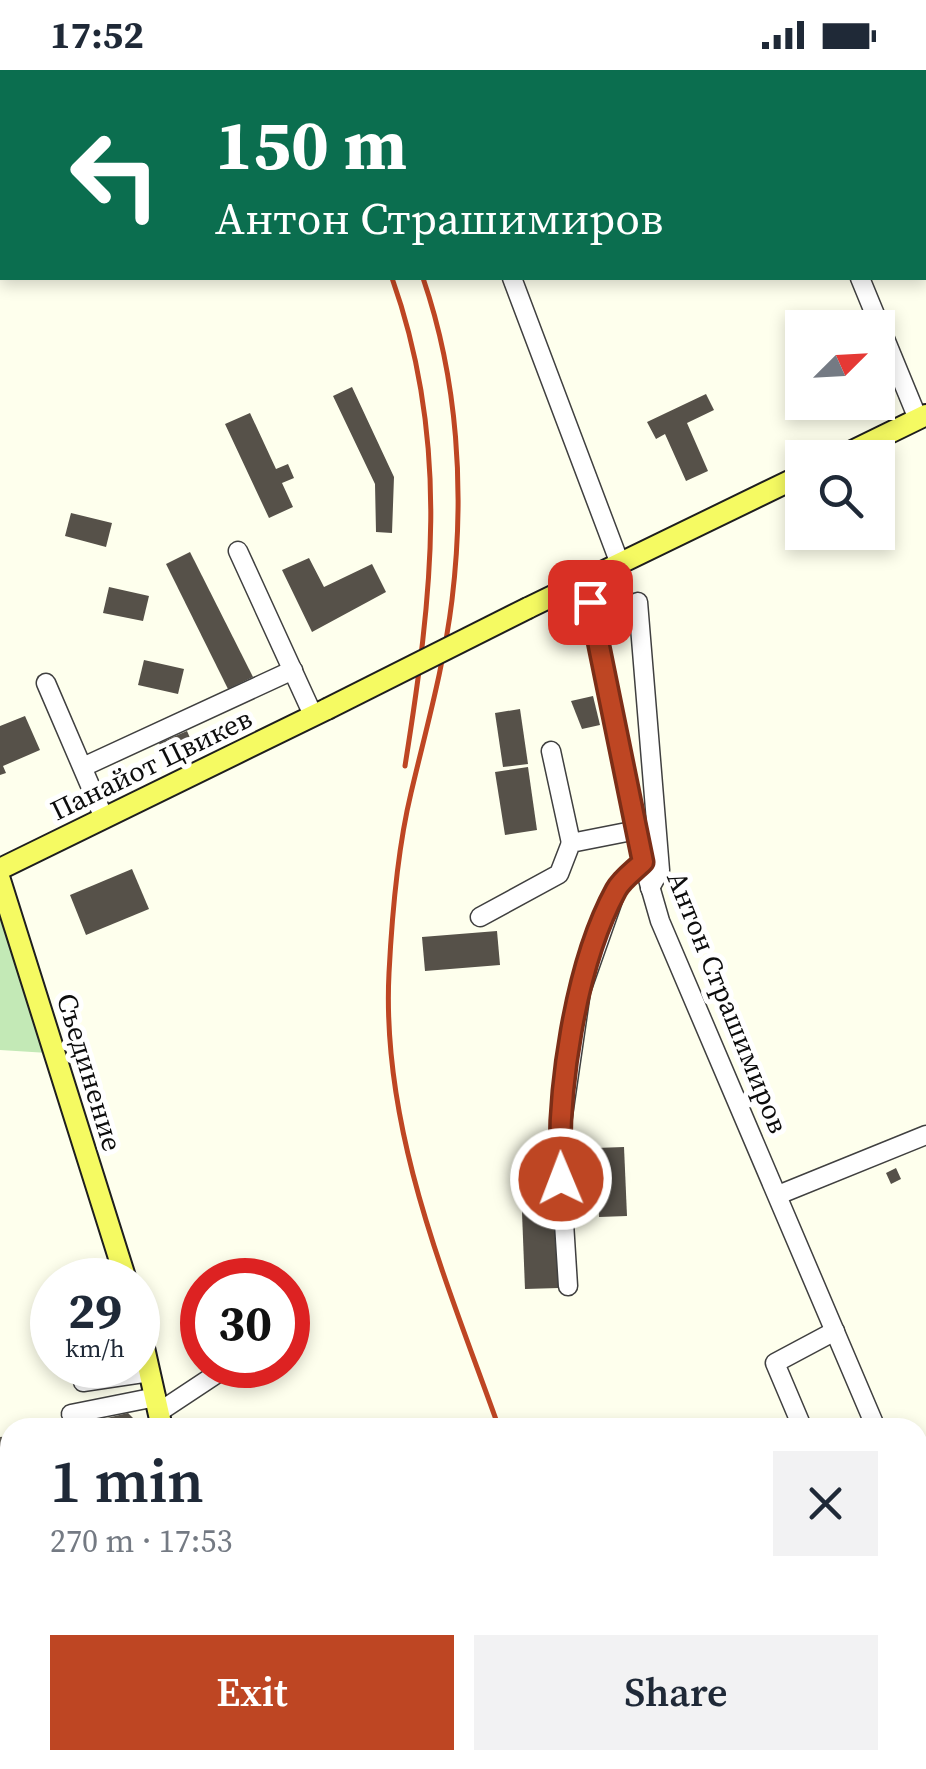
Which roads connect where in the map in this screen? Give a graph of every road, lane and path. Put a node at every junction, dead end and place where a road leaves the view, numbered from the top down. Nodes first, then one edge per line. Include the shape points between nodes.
1 (513, 280) edge
2 (861, 280) edge
3 (922, 417) edge
4 (875, 440) edge
5 (785, 483) edge
6 (238, 551) dead end
7 (620, 564) junction
8 (586, 580) junction
9 (638, 602) dead end
10 (293, 670) junction
11 (46, 683) dead end
12 (320, 712) junction
13 (552, 751) dead end
14 (83, 768) junction
15 (104, 818) junction
16 (637, 830) junction
17 (571, 843) junction
18 (643, 862) junction
19 (0, 869) edge
20 (0, 880) edge
21 (650, 888) junction
22 (480, 917) dead end
23 (926, 1135) edge
24 (778, 1195) junction
25 (119, 1258) edge
26 (568, 1286) dead end
27 (835, 1332) junction
28 (195, 1388) edge
29 (159, 1412) edge
30 (72, 1414) dead end
31 (798, 1418) edge
32 (872, 1418) edge

1 - 7 street
2 - 3 street
3 - 4 main road
5 - 7 main road, Панайот Цвикев
6 - 10 street
7 - 8 main road, Панайот Цвикев
8 - 12 main road, Панайот Цвикев, bridge
8 - 16 street, Антон Страшимиров
9 - 21 street via 660,870
10 - 12 street
10 - 14 street
11 - 14 street
12 - 15 main road, Панайот Цвикев
13 - 17 street
14 - 15 street
15 - 19 main road, Панайот Цвикев
16 - 17 street
16 - 18 street, Антон Страшимиров
17 - 22 street via 558,874
18 - 21 street, Антон Страшимиров
18 - 26 street via 618,886 581,990 559,1143
20 - 25 main road, Съединение
21 - 24 street, Антон Страшимиров
23 - 24 street
24 - 27 street, Антон Страшимиров
27 - 31 street via 775,1363
27 - 32 street, Антон Страшимиров
28 - 29 street
29 - 30 street

